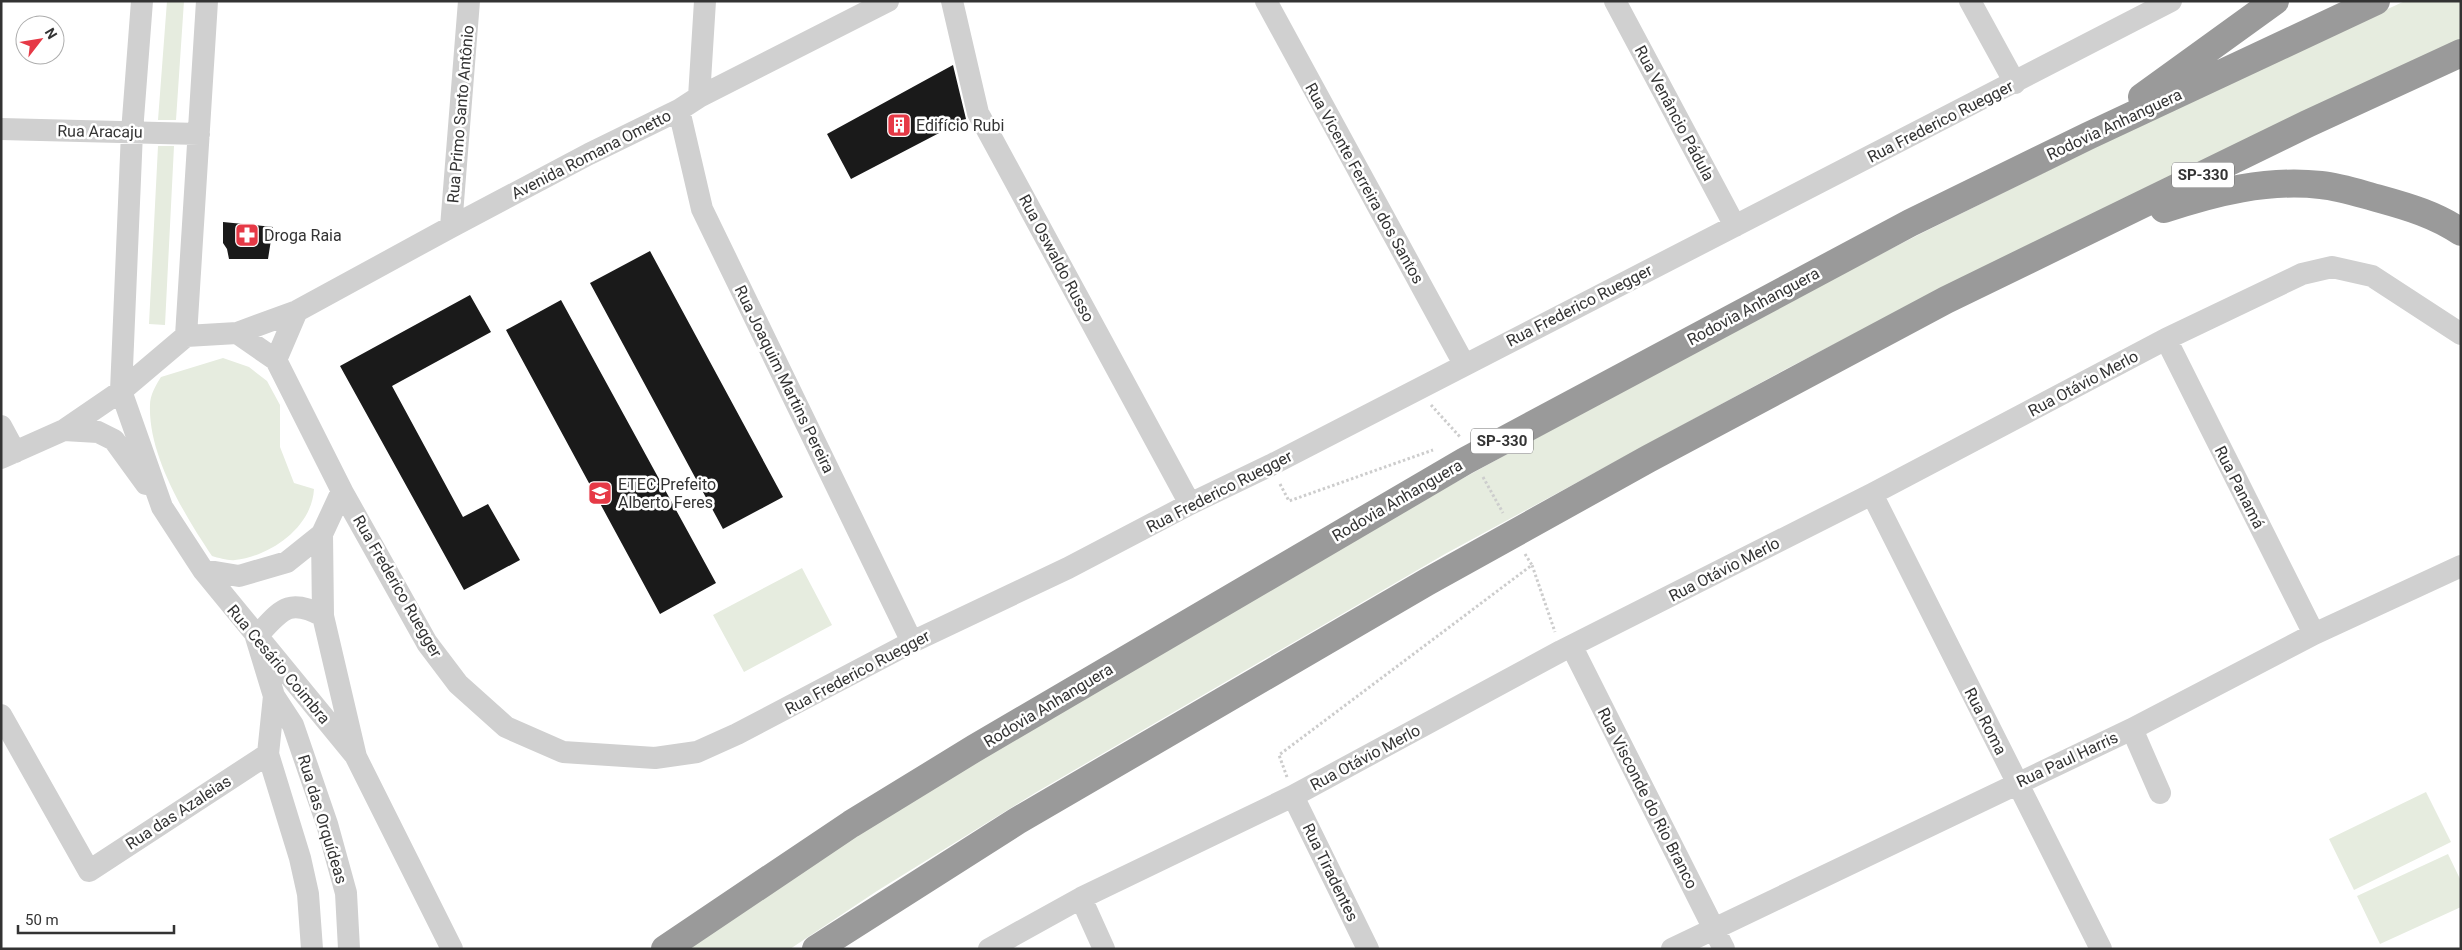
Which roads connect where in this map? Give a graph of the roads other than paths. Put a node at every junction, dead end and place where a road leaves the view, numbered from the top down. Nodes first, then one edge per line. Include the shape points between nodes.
1 (142, 1) edge
2 (207, 1) edge
3 (469, 1) edge
4 (705, 1) edge
5 (888, 1) edge
6 (952, 1) edge
7 (1266, 1) edge
8 (1615, 1) edge
9 (1970, 1) edge
10 (2172, 1) edge
11 (2275, 1) edge
12 (2376, 1) edge
13 (2461, 53) edge
14 (2015, 83) junction
15 (699, 97) junction
16 (679, 110) junction
17 (1, 129) edge
18 (132, 132) junction
19 (199, 134) junction
20 (2088, 136) junction
21 (1735, 226) junction
22 (451, 227) junction
23 (2461, 232) edge
24 (1946, 300) junction
25 (297, 311) junction
26 (237, 333) junction
27 (2461, 334) edge
28 (186, 336) junction
29 (2166, 339) junction
30 (276, 360) junction
31 (1464, 364) junction
32 (120, 391) junction
33 (1, 426) edge
34 (64, 430) junction
35 (8, 455) edge
36 (342, 491) junction
37 (1872, 494) junction
38 (1190, 504) junction
39 (162, 507) junction
40 (322, 534) junction
41 (2461, 566) edge
42 (203, 570) junction
43 (323, 616) junction
44 (2314, 634) junction
45 (256, 637) junction
46 (912, 642) junction
47 (1567, 649) junction
48 (274, 696) junction
49 (1, 715) edge
50 (2132, 729) junction
51 (268, 754) junction
52 (356, 756) junction
53 (2017, 783) junction
54 (2160, 793) dead end
55 (1293, 796) junction
56 (1080, 898) junction
57 (1713, 928) junction
58 (312, 949) edge
59 (349, 949) edge
60 (452, 949) edge
61 (665, 949) edge
62 (816, 949) edge
63 (989, 949) edge
64 (1104, 949) edge
65 (1368, 949) edge
66 (1672, 949) edge
67 (1724, 949) edge
68 (2101, 949) edge

1 - 18 street
2 - 19 street
3 - 22 street, Rua Primo Santo Antônio
4 - 15 street
5 - 15 street, Avenida Romana Ometto
6 - 38 street, Rua Oswaldo Russo via 978,113
7 - 31 street, Rua Vicente Ferreira dos Santos
8 - 21 street, Rua Venâncio Pádula
9 - 14 street
10 - 14 street, Rua Frederico Ruegger
11 - 20 highway
12 - 20 highway, Rodovia Anhanguera / SP-330
13 - 24 highway, SP-330 via 2298,128
14 - 21 street, Rua Frederico Ruegger
15 - 16 street, Avenida Romana Ometto
16 - 22 street, Avenida Romana Ometto
16 - 46 street, Rua Joaquim Martins Pereira via 702,210
17 - 18 street, Rua Aracaju
18 - 19 street, Rua Aracaju
18 - 32 street
19 - 28 street
20 - 61 highway, Rodovia Anhanguera / SP-330 via 1901,228 1465,461 975,748 851,824
21 - 31 street, Rua Frederico Ruegger
22 - 25 street, Avenida Romana Ometto
23 - 24 highway via 2416,208 2352,191 2298,184 2244,187 2135,219
24 - 62 highway, SP-330 via 1648,459 1427,582 1017,821
25 - 26 street, Avenida Romana Ometto
25 - 30 street
26 - 28 street, Avenida Romana Ometto
26 - 30 street
27 - 29 street, Rua Otávio Merlo via 2372,276 2332,267 2302,274
28 - 32 street
29 - 37 street, Rua Otávio Merlo
29 - 44 street, Rua Panamá
30 - 36 street, Rua Frederico Ruegger
31 - 38 street, Rua Frederico Ruegger
32 - 34 street
32 - 39 street
33 - 35 street
34 - 35 street
34 - 39 street via 98,432 114,440
36 - 40 street
36 - 46 street, Rua Frederico Ruegger via 427,642 458,684 506,727 563,752 655,758 697,752
37 - 47 street, Rua Otávio Merlo
37 - 53 street, Rua Roma
38 - 46 street, Rua Frederico Ruegger via 1068,568
39 - 42 street, Rua Cesário Coimbra
40 - 42 street via 287,562 239,576
40 - 43 street
41 - 44 street, Rua Paul Harris
42 - 45 street, Rua Cesário Coimbra
43 - 45 street via 307,607 294,606 279,614
43 - 52 street
44 - 50 street, Rua Paul Harris
45 - 48 street, Rua das Orquídeas
45 - 52 street, Rua Cesário Coimbra
47 - 55 street, Rua Otávio Merlo
47 - 57 street, Rua Visconde do Rio Branco
48 - 51 street, Rua das Orquídeas
48 - 59 street, Rua das Orquídeas via 292,725 327,824 346,893
49 - 51 street, Rua das Azaleias via 89,871
50 - 53 street, Rua Paul Harris
50 - 54 street
51 - 58 street, Rua das Orquídeas via 300,858 308,894
52 - 60 street
53 - 57 street, Rua Paul Harris
53 - 68 street, Rua Roma
55 - 56 street, Rua Otávio Merlo
55 - 65 street, Rua Tiradentes
56 - 63 street, Rua Otávio Merlo
56 - 64 street
57 - 66 street, Rua Paul Harris
57 - 67 street, Rua Visconde do Rio Branco

